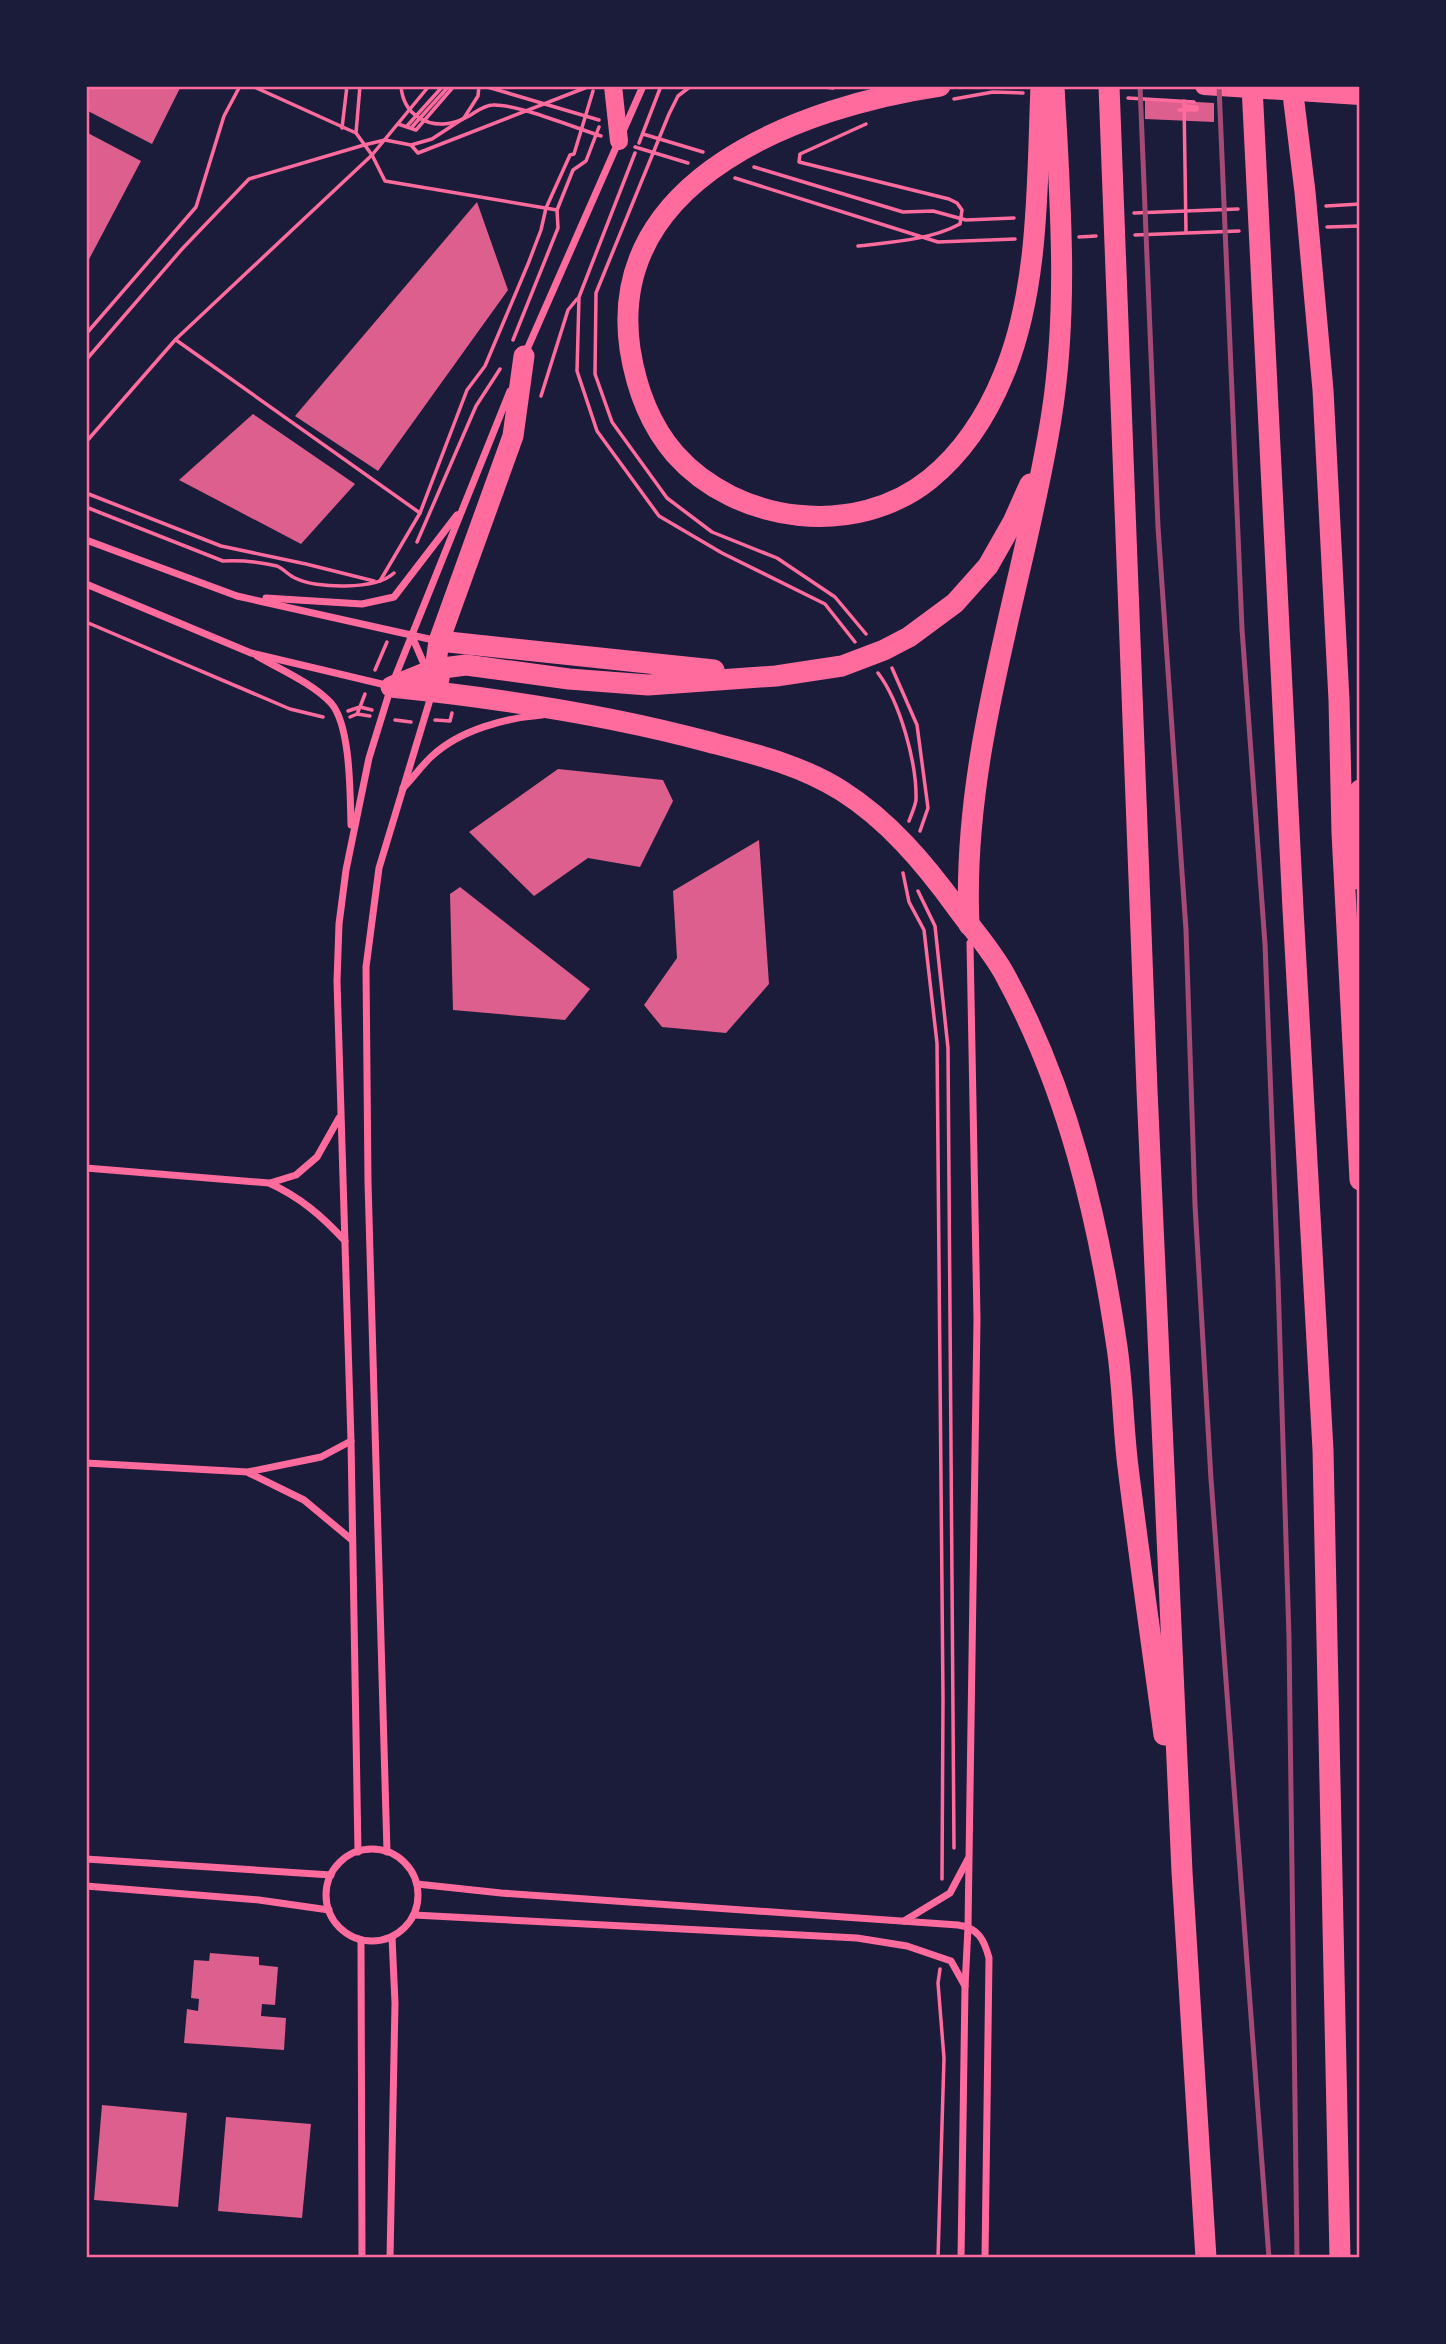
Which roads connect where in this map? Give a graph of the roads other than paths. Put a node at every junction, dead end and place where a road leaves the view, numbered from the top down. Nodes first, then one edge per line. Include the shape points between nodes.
1 (643, 86) edge
2 (940, 86) edge
3 (1054, 86) edge
4 (1252, 86) edge
5 (1292, 86) edge
6 (606, 89) edge
7 (1034, 90) edge
8 (1114, 92) edge
9 (1204, 94) edge
10 (1357, 95) edge
11 (621, 142) junction
12 (518, 349) junction
13 (1045, 451) junction
14 (463, 507) junction
15 (86, 540) edge
16 (86, 584) edge
17 (237, 596) junction
18 (411, 634) junction
19 (439, 641) junction
20 (251, 653) junction
21 (776, 676) junction
22 (380, 684) junction
23 (439, 684) junction
24 (579, 712) junction
25 (1360, 790) edge
26 (400, 791) junction
27 (352, 836) junction
28 (970, 943) joint
29 (341, 1116) junction
30 (1359, 1150) edge
31 (86, 1168) edge
32 (1360, 1180) edge
33 (269, 1183) junction
34 (345, 1241) junction
35 (351, 1441) junction
36 (86, 1463) edge
37 (248, 1472) junction
38 (352, 1540) junction
39 (358, 1852) junction
40 (387, 1852) junction
41 (970, 1855) junction
42 (86, 1859) edge
43 (1182, 1872) junction
44 (331, 1875) junction
45 (417, 1884) junction
46 (86, 1886) edge
47 (329, 1910) junction
48 (414, 1915) junction
49 (904, 1921) junction
50 (968, 1927) junction
51 (392, 1937) junction
52 (361, 1940) junction
53 (965, 1987) junction
54 (362, 2258) edge
55 (390, 2258) edge
56 (961, 2258) edge
57 (985, 2258) edge
58 (1206, 2258) edge
59 (1340, 2258) edge

1 - 11 street
2 - 7 highway via 880,96 827,112 751,146 694,181 648,240 631,290 628,337 633,365 643,400 659,431 675,454 715,487 760,508 814,517 844,515 900,498 949,462 970,437 1004,375 1028,292
3 - 13 highway via 1062,304 1059,366
4 - 59 highway via 1323,1450
5 - 30 highway via 1323,390
6 - 11 main road
8 - 43 highway via 1147,1090
9 - 10 main road
11 - 12 street
12 - 14 street
12 - 19 highway via 513,436
13 - 21 highway via 988,566 955,603 884,650 842,666
13 - 28 highway via 990,702 975,800 967,889
14 - 17 street via 394,597 362,604
14 - 18 street
15 - 17 street
16 - 20 street
17 - 18 street
18 - 19 street
18 - 22 street
18 - 23 street
19 - 21 highway
19 - 23 highway
20 - 22 street
20 - 27 street via 332,704 349,761
21 - 23 highway via 648,685 466,665
22 - 23 highway
22 - 27 street via 382,715
23 - 24 highway
23 - 26 street
24 - 26 street via 514,717 453,741 433,755
24 - 43 highway via 779,760 841,790 885,825 936,879 1003,971 1040,1046 1075,1147 1098,1234 1117,1350
25 - 30 highway
26 - 40 street via 379,868 366,967
27 - 29 street via 339,924
28 - 41 street via 977,1319
29 - 33 street via 317,1157 296,1175
29 - 34 street
30 - 32 highway
31 - 33 street
33 - 34 street via 307,1204
34 - 35 street
35 - 37 street via 321,1457
35 - 38 street
36 - 37 street
37 - 38 street via 304,1500
38 - 39 street
39 - 40 street
39 - 44 street
40 - 45 street via 406,1864
41 - 49 street via 950,1893
41 - 50 street
42 - 44 street
43 - 58 highway
44 - 47 street via 326,1899
45 - 48 street
45 - 49 street
46 - 47 street
47 - 52 street via 341,1929
48 - 51 street
48 - 53 street via 856,1938 907,1946 951,1961
49 - 50 street
50 - 53 street
50 - 57 street via 985,1943 989,1958
51 - 52 street
51 - 55 street
52 - 54 street
53 - 56 street

